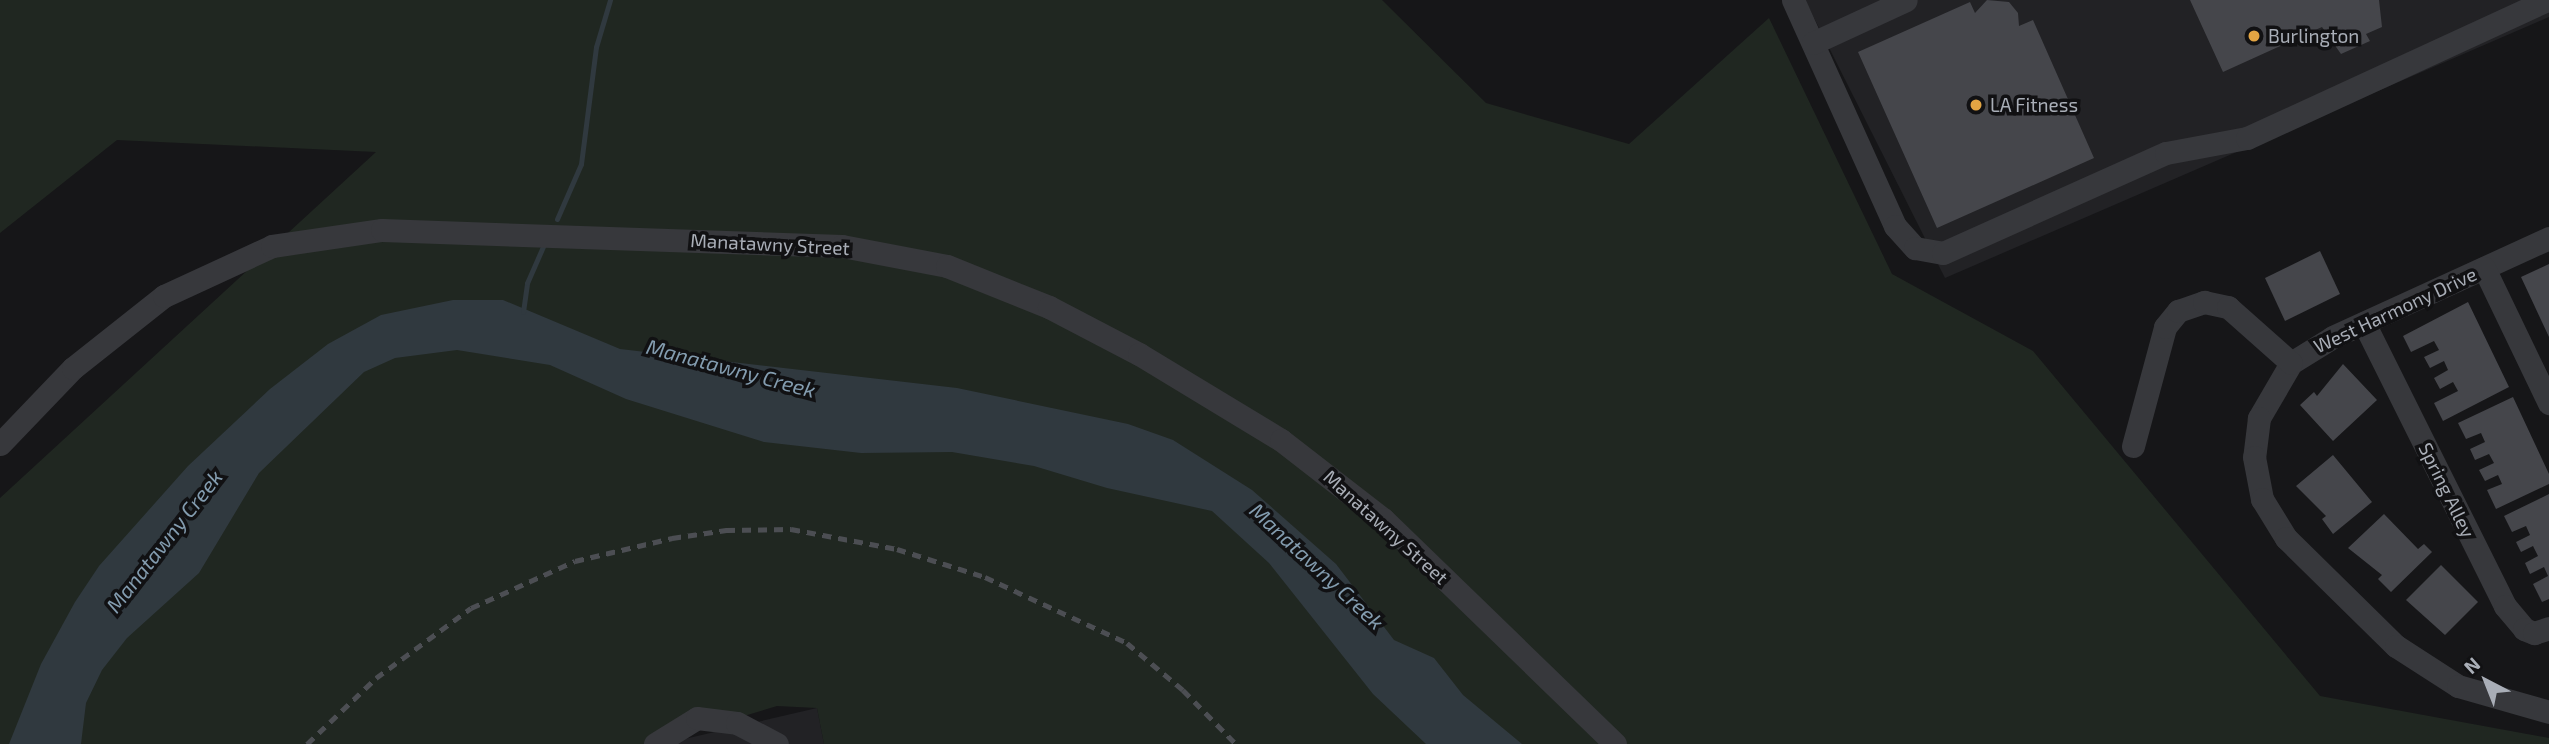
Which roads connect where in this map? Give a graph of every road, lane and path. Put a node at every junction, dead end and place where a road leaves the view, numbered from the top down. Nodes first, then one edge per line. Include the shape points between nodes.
1 (1794, 0) edge
2 (1906, 0) edge
3 (2547, 0) edge
4 (1813, 43) junction
5 (2549, 239) edge
6 (2484, 268) junction
7 (2364, 323) junction
8 (2291, 363) junction
9 (2549, 403) edge
10 (0, 444) edge
11 (2133, 446) dead end
12 (2549, 628) edge
13 (2549, 712) edge
14 (655, 744) edge
15 (777, 744) edge
16 (1615, 744) edge

1 - 4 street
2 - 4 street
3 - 4 street via 2247,138 2166,153 1943,253 1915,248 1895,226
5 - 6 street, West Harmony Drive
6 - 7 street, West Harmony Drive
6 - 9 street
7 - 8 street, West Harmony Drive
7 - 12 street, Spring Alley via 2505,606 2524,629 2534,633
8 - 11 street via 2228,307 2204,302 2178,311 2165,327
8 - 13 street, West Harmony Drive via 2267,399 2254,437 2262,499 2286,538 2373,625 2422,665 2494,700
10 - 16 street, Manatawny Street via 73,368 164,296 272,246 383,230 842,246 947,266 1049,307 1139,354 1281,440 1383,519
14 - 15 street via 697,718 737,723

